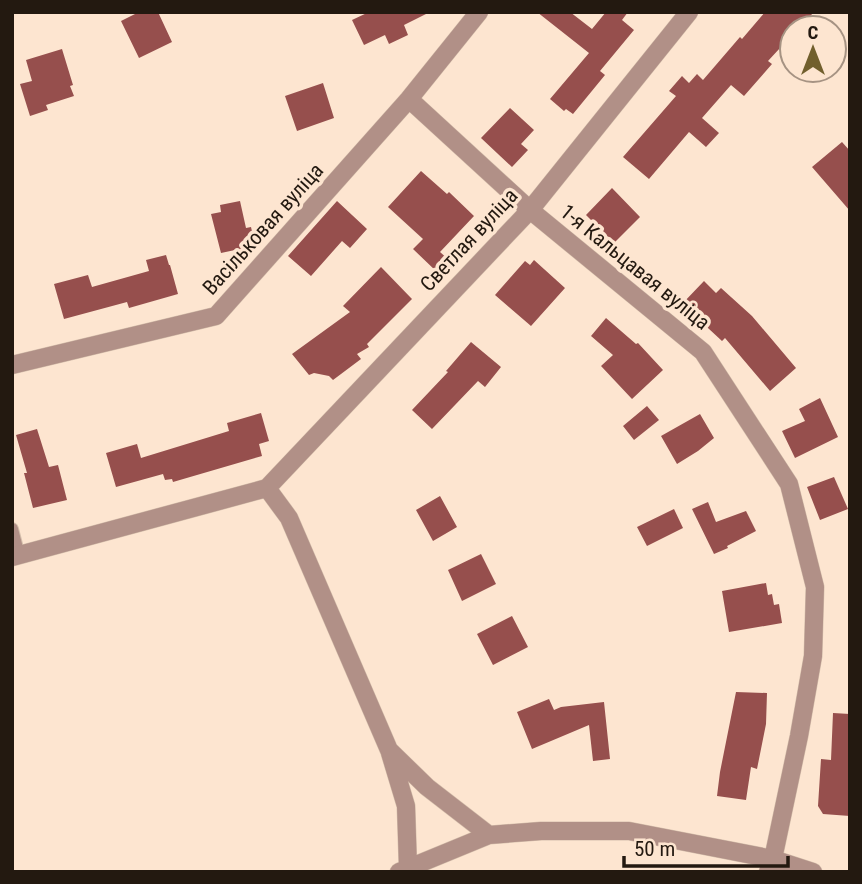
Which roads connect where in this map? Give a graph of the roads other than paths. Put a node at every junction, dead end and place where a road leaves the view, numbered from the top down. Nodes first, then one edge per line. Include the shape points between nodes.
1 (479, 12) edge
2 (690, 12) edge
3 (409, 99) junction
4 (530, 210) junction
5 (12, 365) edge
6 (267, 488) junction
7 (12, 529) edge
8 (16, 556) edge
9 (389, 750) junction
10 (489, 835) junction
11 (771, 865) edge
12 (403, 870) edge
13 (813, 872) edge

1 - 3 street, Васільковая вуліца
2 - 4 street, Светлая вуліца
3 - 4 street, 1-я Кальцавая вуліца
3 - 5 street, Васільковая вуліца via 216,316
4 - 6 street, Светлая вуліца
4 - 11 street, 1-я Кальцавая вуліца via 702,352 789,484 815,587 813,656
6 - 8 street
6 - 9 street via 289,518
7 - 8 lane
9 - 10 street via 427,787
9 - 12 street via 406,806
10 - 11 street via 629,831
10 - 12 street
11 - 13 street

